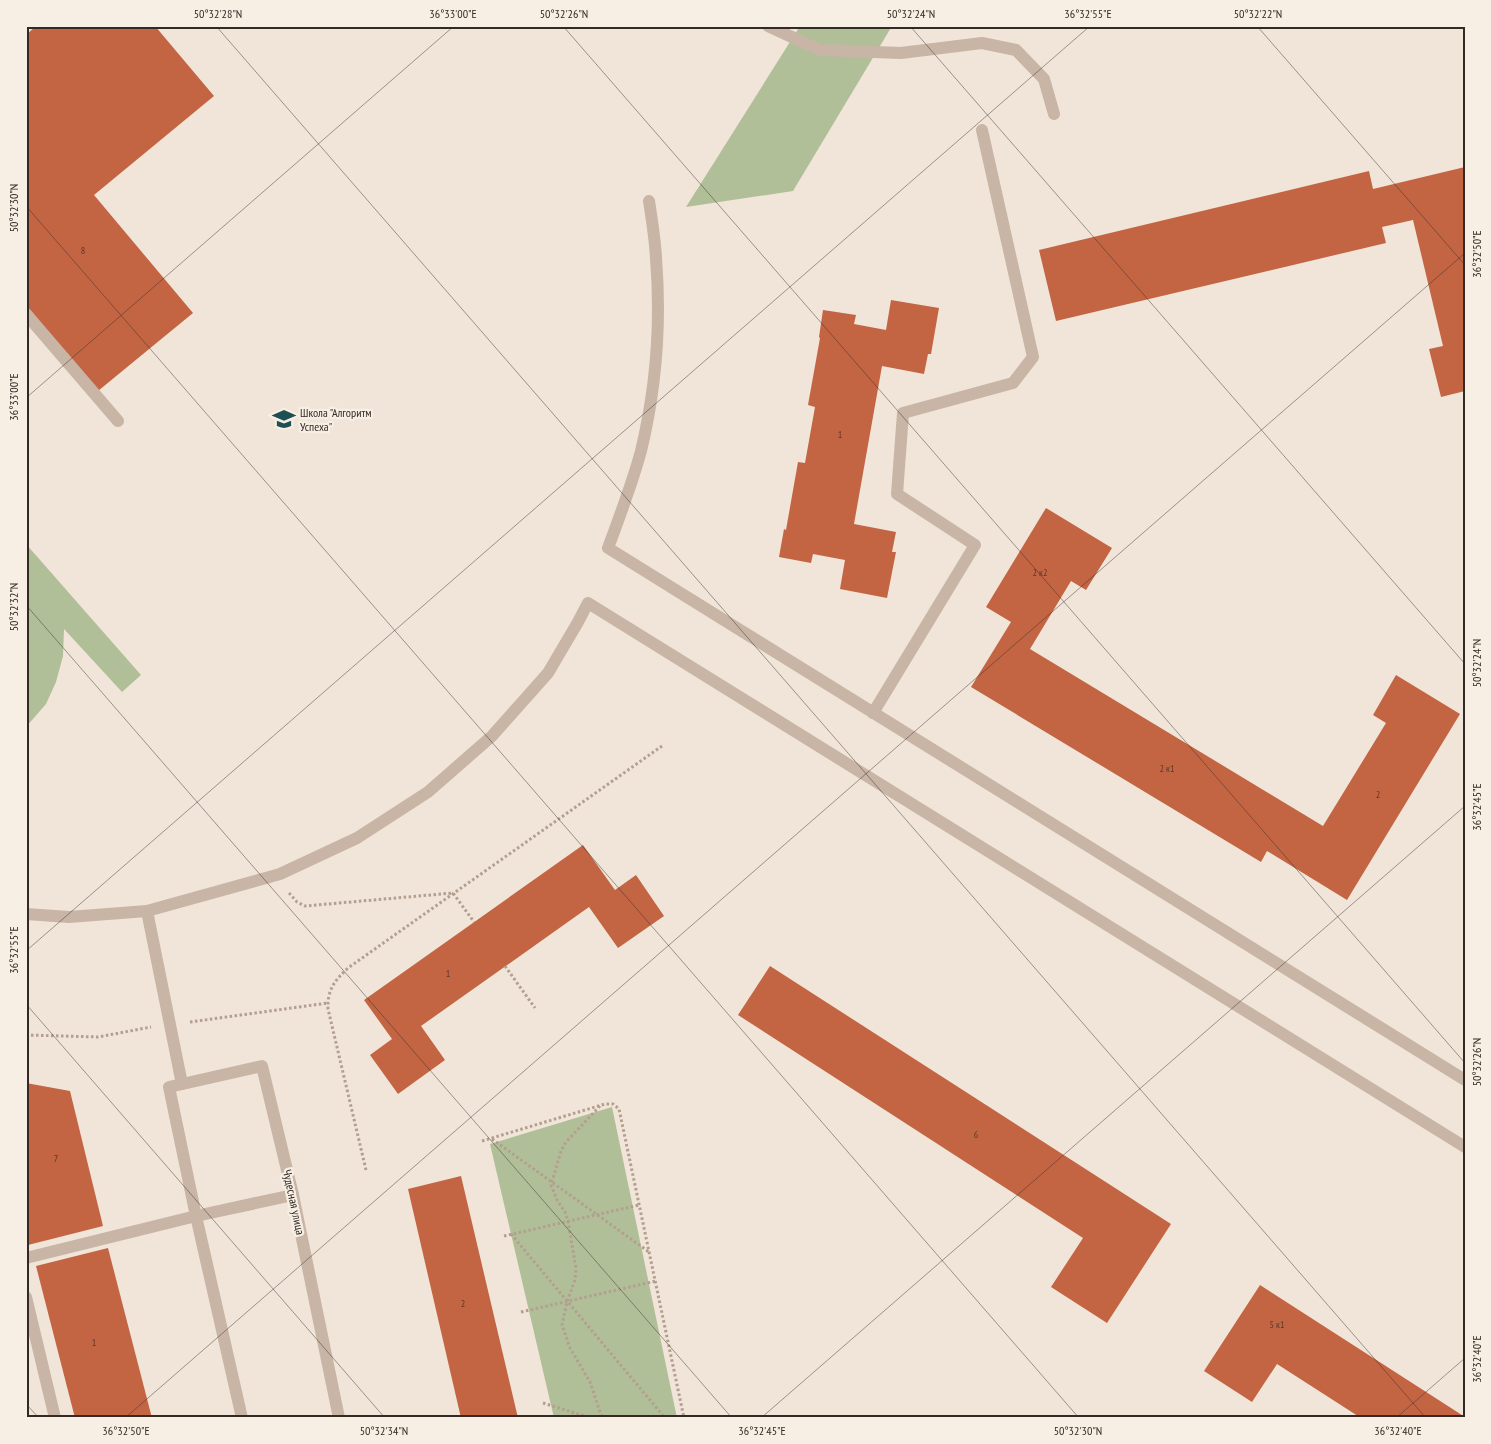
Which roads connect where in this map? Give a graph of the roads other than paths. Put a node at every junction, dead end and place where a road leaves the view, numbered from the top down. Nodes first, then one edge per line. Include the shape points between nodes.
1 (768, 26) edge
2 (1054, 114) dead end
3 (982, 130) dead end
4 (649, 201) dead end
5 (26, 314) edge
6 (118, 421) dead end
7 (872, 713) junction
8 (147, 910) junction
9 (26, 914) edge
10 (1465, 1080) edge
11 (182, 1084) junction
12 (1465, 1147) edge
13 (293, 1195) junction
14 (196, 1216) junction
15 (26, 1258) edge
16 (26, 1297) edge
17 (55, 1418) edge
18 (242, 1418) edge
19 (339, 1418) edge

1 - 2 street via 820,50 901,53 982,42 1016,50 1044,79
3 - 7 street via 1033,357 1013,383 903,413 897,494 976,545
4 - 7 street via 656,258 658,335 652,390 641,450 608,548
5 - 6 street
7 - 10 street
8 - 9 street via 69,917
8 - 11 street
8 - 12 street via 280,874 357,838 428,792 492,736 548,672 588,603
11 - 13 street, Чудесная улица via 262,1066
11 - 14 street via 169,1087
13 - 14 street
13 - 19 street, Чудесная улица
14 - 15 street
14 - 18 street
16 - 17 street

